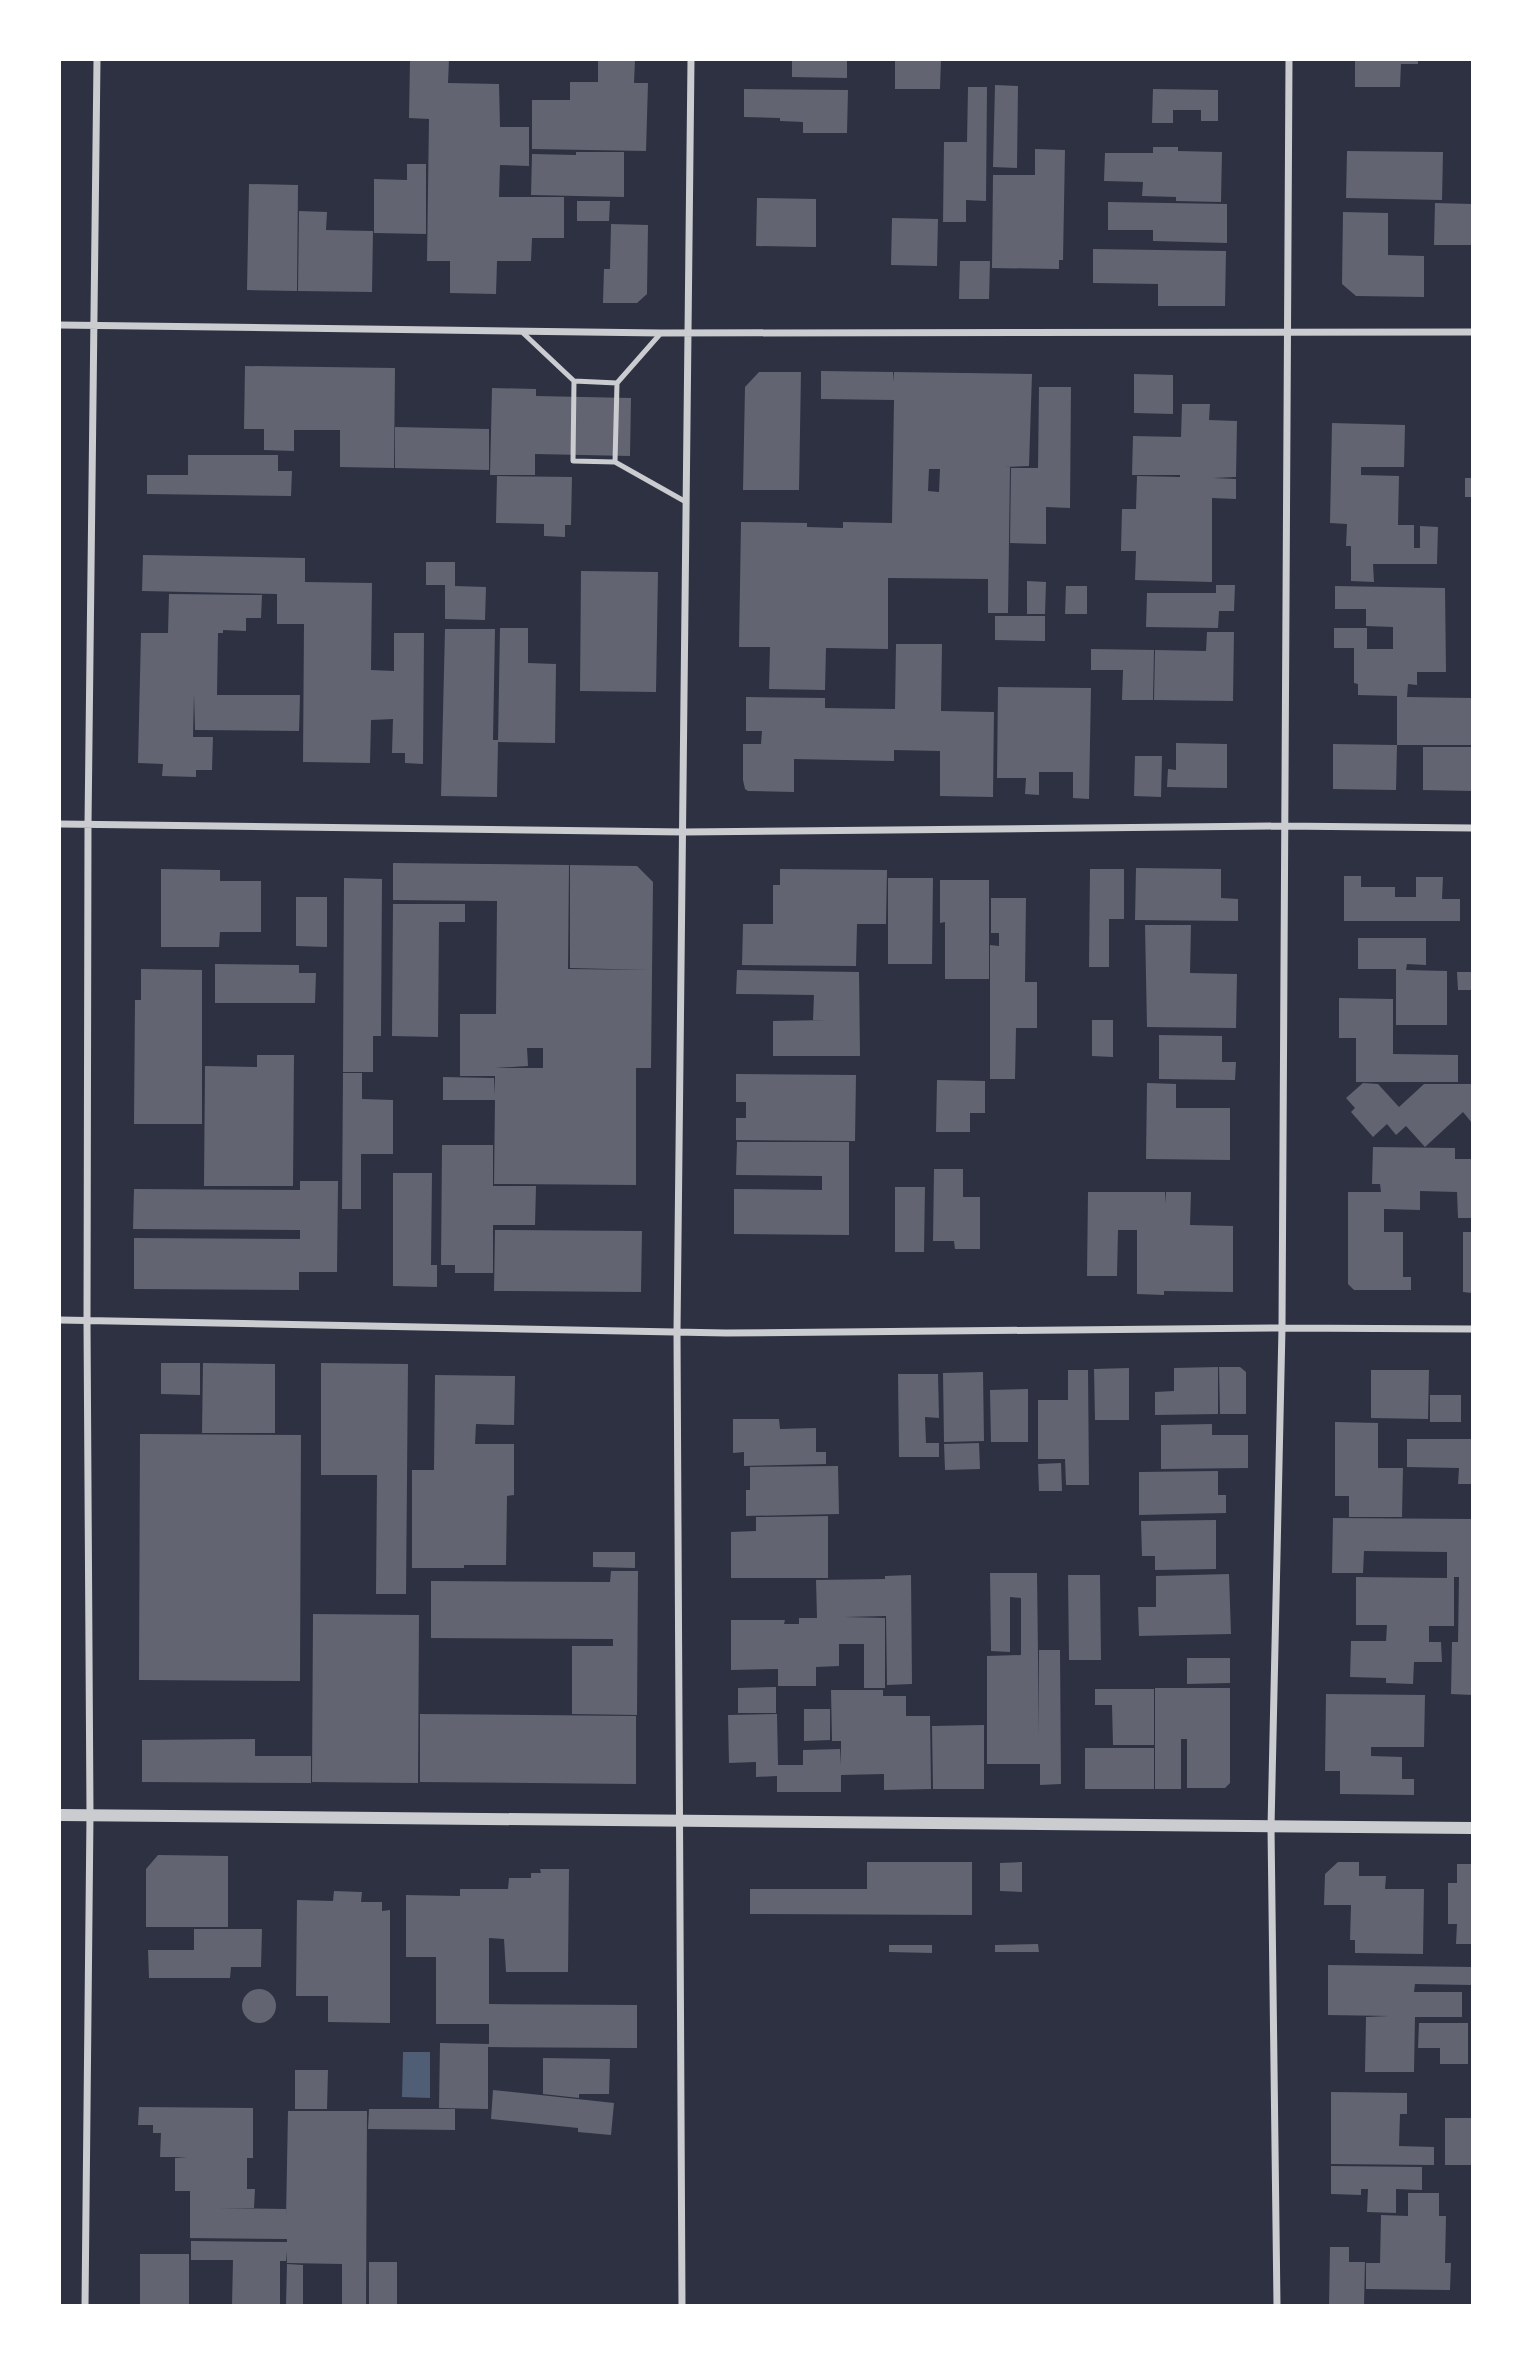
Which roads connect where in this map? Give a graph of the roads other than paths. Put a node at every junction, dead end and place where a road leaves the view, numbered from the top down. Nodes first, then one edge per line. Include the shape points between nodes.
1 (97, 60) edge
2 (691, 60) edge
3 (1289, 60) edge
4 (60, 325) edge
5 (95, 326) junction
6 (522, 332) junction
7 (1286, 332) junction
8 (1472, 332) edge
9 (661, 333) junction
10 (687, 333) junction
11 (574, 381) junction
12 (617, 383) junction
13 (615, 462) junction
14 (687, 502) junction
15 (60, 824) edge
16 (88, 825) junction
17 (1283, 826) junction
18 (1472, 828) edge
19 (684, 832) junction
20 (60, 1320) edge
21 (87, 1321) junction
22 (1282, 1328) junction
23 (1472, 1329) edge
24 (677, 1332) junction
25 (60, 1815) edge
26 (90, 1815) junction
27 (680, 1820) junction
28 (1271, 1827) junction
29 (1472, 1828) edge
30 (85, 2305) edge
31 (682, 2305) edge
32 (1277, 2305) edge

1 - 5 street
2 - 10 street
3 - 7 street
4 - 5 street
5 - 6 street
5 - 16 street
6 - 9 street
6 - 11 lane
7 - 8 street
7 - 10 street
7 - 17 street
9 - 10 street
9 - 12 lane
10 - 14 street
11 - 12 lane
11 - 13 lane via 573,461
12 - 13 lane
13 - 14 lane
14 - 19 street
15 - 16 street
16 - 19 street
16 - 21 street
17 - 18 street
17 - 19 street
17 - 22 street
19 - 24 street
20 - 21 street
21 - 24 street
21 - 26 street
22 - 23 street
22 - 24 street
22 - 28 street
24 - 27 street
25 - 26 street
26 - 27 street
26 - 30 street
27 - 28 street
27 - 31 street
28 - 29 street
28 - 32 street

